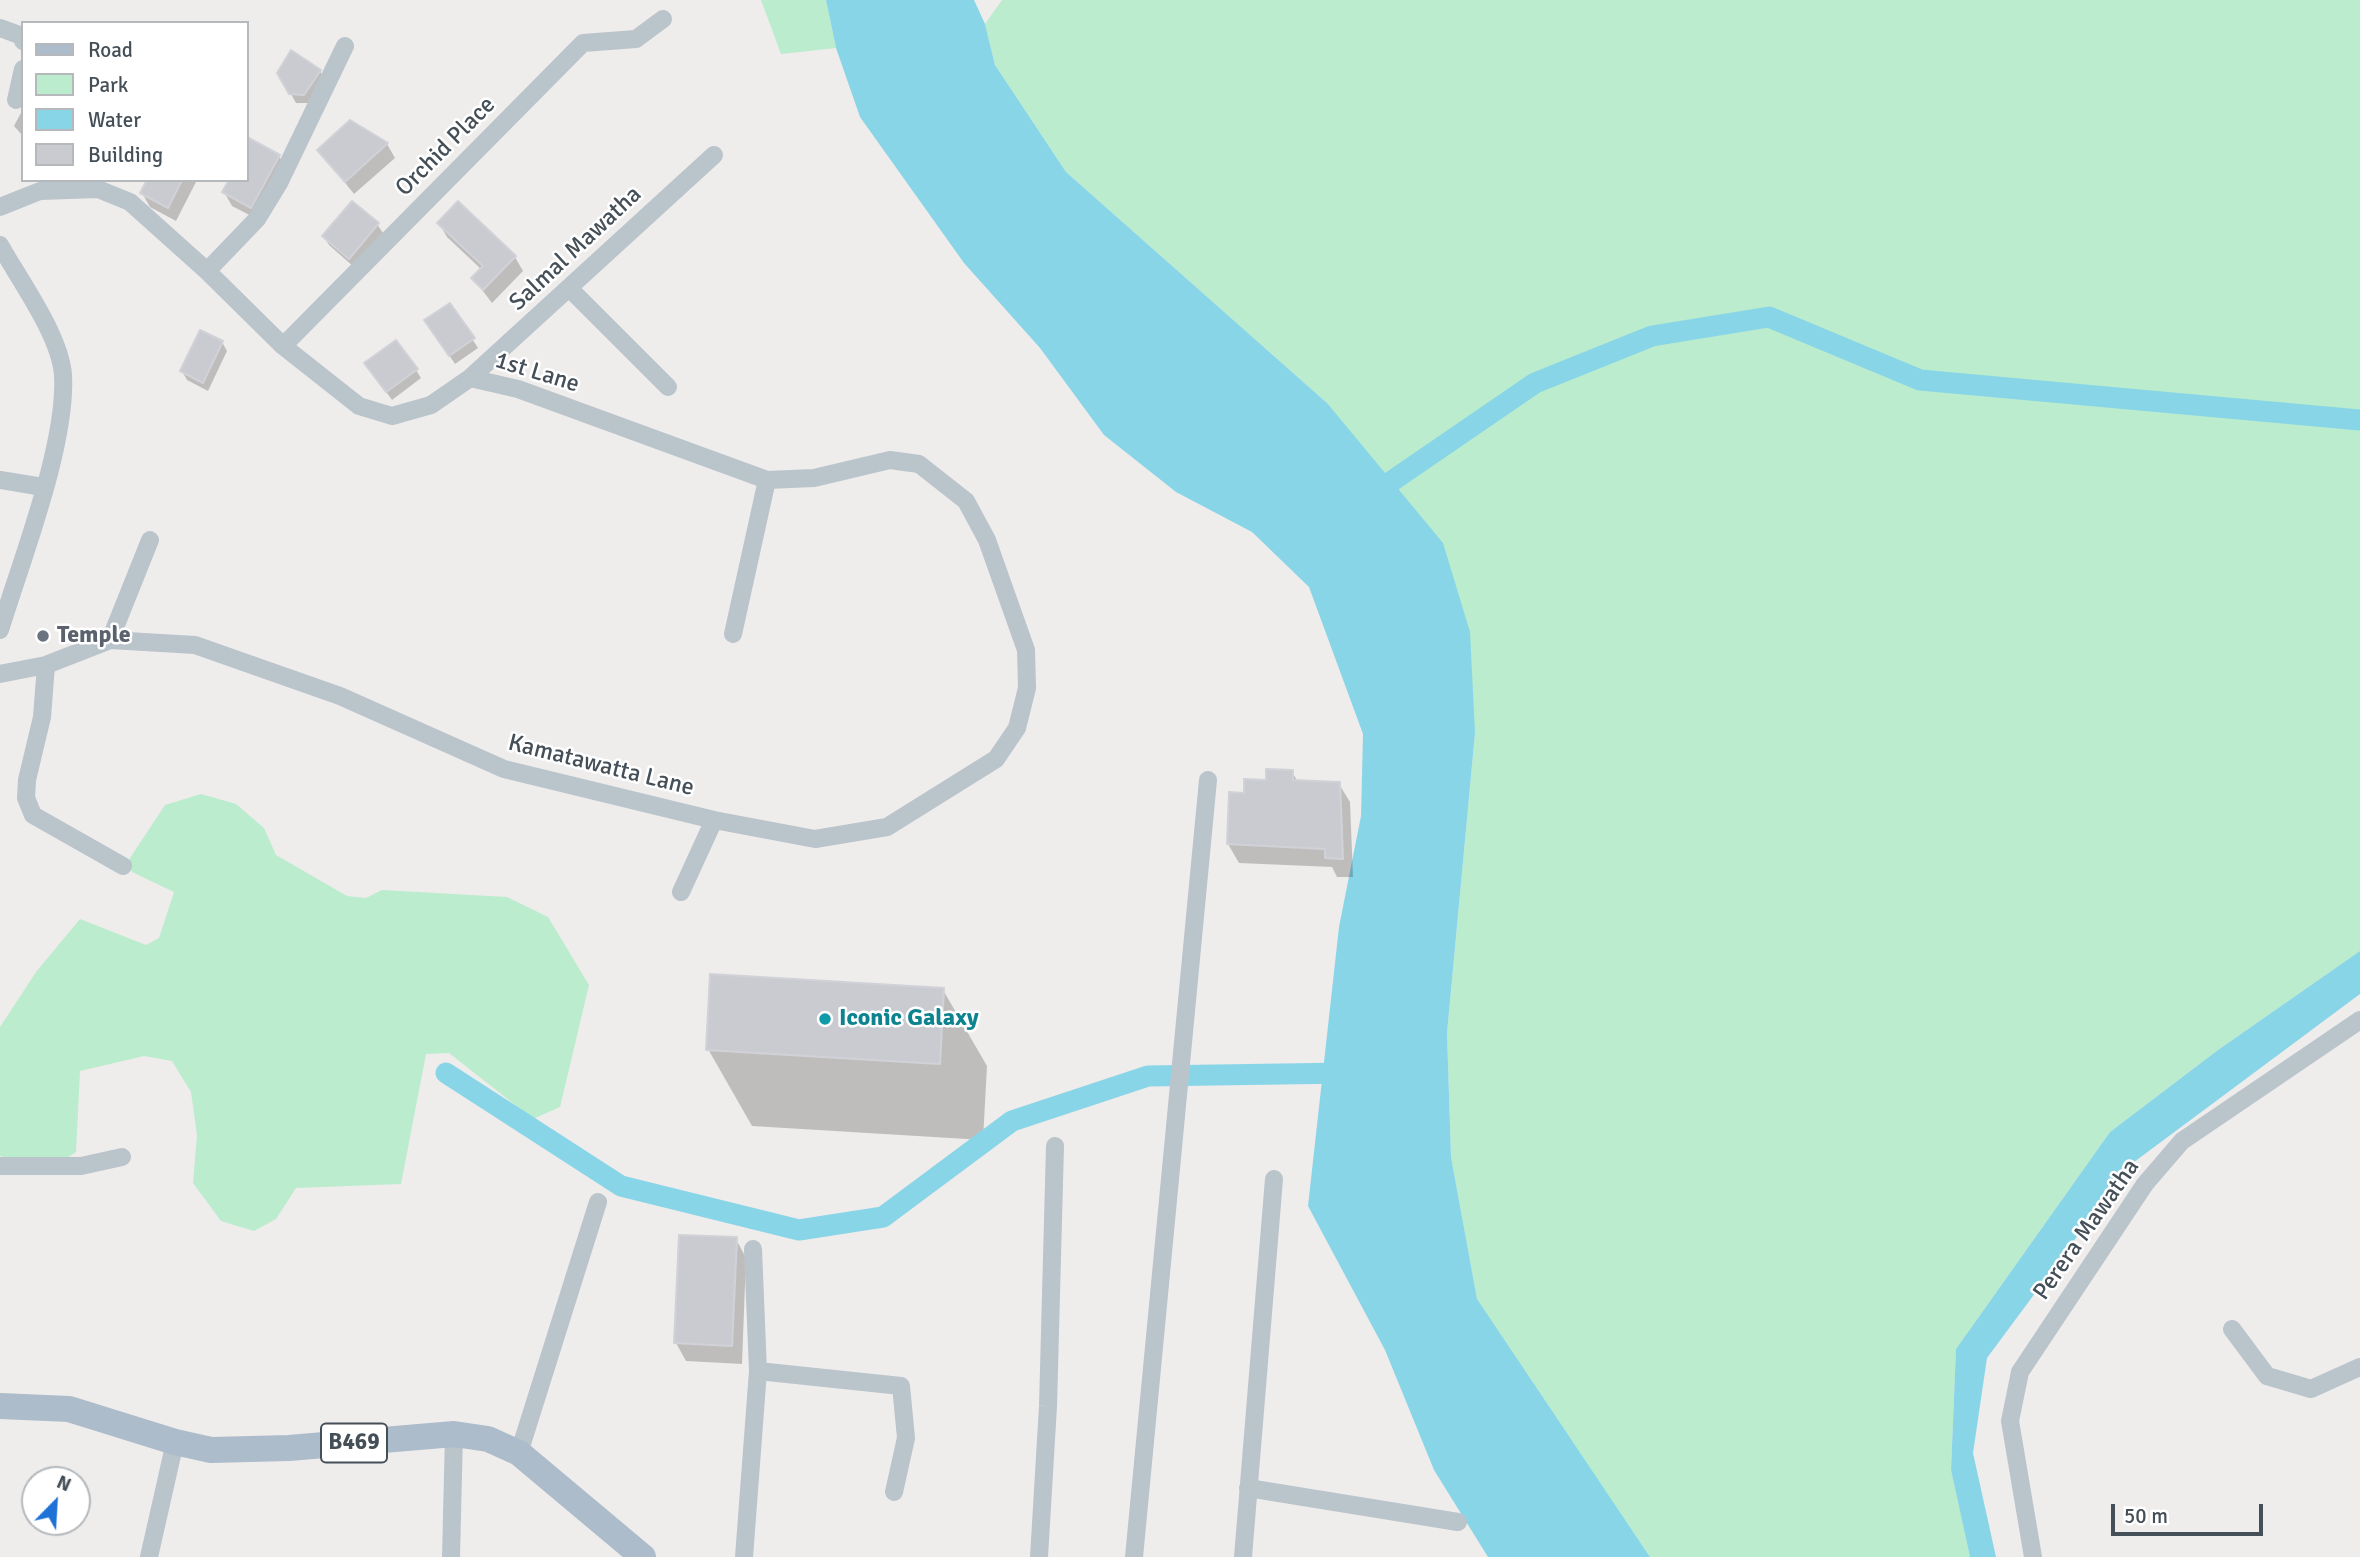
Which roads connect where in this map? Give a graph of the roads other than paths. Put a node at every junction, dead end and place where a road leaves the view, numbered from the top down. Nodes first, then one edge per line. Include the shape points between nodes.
1 (663, 19) dead end
2 (0, 28) edge
3 (21, 36) edge
4 (345, 46) dead end
5 (21, 78) edge
6 (16, 100) dead end
7 (714, 155) dead end
8 (0, 207) edge
9 (0, 245) edge
10 (207, 271) junction
11 (570, 289) junction
12 (283, 346) junction
13 (470, 378) junction
14 (668, 387) dead end
15 (0, 480) edge
16 (767, 480) junction
17 (43, 487) junction
18 (150, 540) dead end
19 (0, 630) edge
20 (733, 634) dead end
21 (110, 640) junction
22 (1026, 650) joint
23 (46, 665) junction
24 (0, 674) edge
25 (1208, 780) dead end
26 (714, 820) junction
27 (123, 866) dead end
28 (681, 892) dead end
29 (2360, 1020) edge
30 (1055, 1146) dead end
31 (122, 1157) dead end
32 (0, 1166) edge
33 (1274, 1179) dead end
34 (598, 1202) dead end
35 (753, 1249) dead end
36 (2232, 1329) dead end
37 (2360, 1367) edge
38 (758, 1371) junction
39 (0, 1406) edge
40 (454, 1434) junction
41 (175, 1442) junction
42 (519, 1453) junction
43 (1248, 1488) junction
44 (894, 1492) dead end
45 (1458, 1522) dead end
46 (149, 1557) edge
47 (451, 1557) edge
48 (642, 1557) edge
49 (744, 1557) edge
50 (1039, 1557) edge
51 (1135, 1557) edge
52 (1243, 1557) edge
53 (2033, 1557) edge

1 - 12 street, Orchid Place via 636,39 583,43
2 - 3 street
4 - 10 street via 257,219
5 - 6 street
7 - 11 street, Salmal Mawatha
8 - 10 street, 1st Lane via 40,191 98,189 130,202
9 - 17 street via 54,342 63,374 58,433
10 - 12 street, 1st Lane
11 - 13 street, Salmal Mawatha
11 - 14 street
12 - 13 street, 1st Lane via 359,406 392,416 431,405
13 - 16 street, 1st Lane via 518,389
15 - 17 street
16 - 20 street
16 - 22 street, 1st Lane via 814,478 890,460 919,464 966,501 987,540
17 - 19 street
18 - 21 street
21 - 23 street, Kamatawatta Lane
21 - 26 street, Kamatawatta Lane via 195,645 340,696 504,769
22 - 26 street, Kamatawatta Lane via 1027,688 1017,728 996,759 887,827 815,839
23 - 24 street, Kamatawatta Lane
23 - 27 street via 42,717 26,798 33,815
25 - 51 street
26 - 28 street
29 - 53 street, Perera Mawatha via 2182,1141 2145,1184 2020,1372 2010,1421
30 - 50 street
31 - 32 street via 80,1166
33 - 43 street
34 - 42 street
35 - 38 street
36 - 37 street via 2267,1376 2311,1389
38 - 44 street via 901,1386 906,1438
38 - 49 street
39 - 41 main road, B469 via 69,1409
40 - 41 main road, B469 via 289,1448 211,1450
40 - 42 main road, B469 via 488,1439
40 - 47 street
41 - 46 street
42 - 48 main road, B469
43 - 45 street
43 - 52 street

